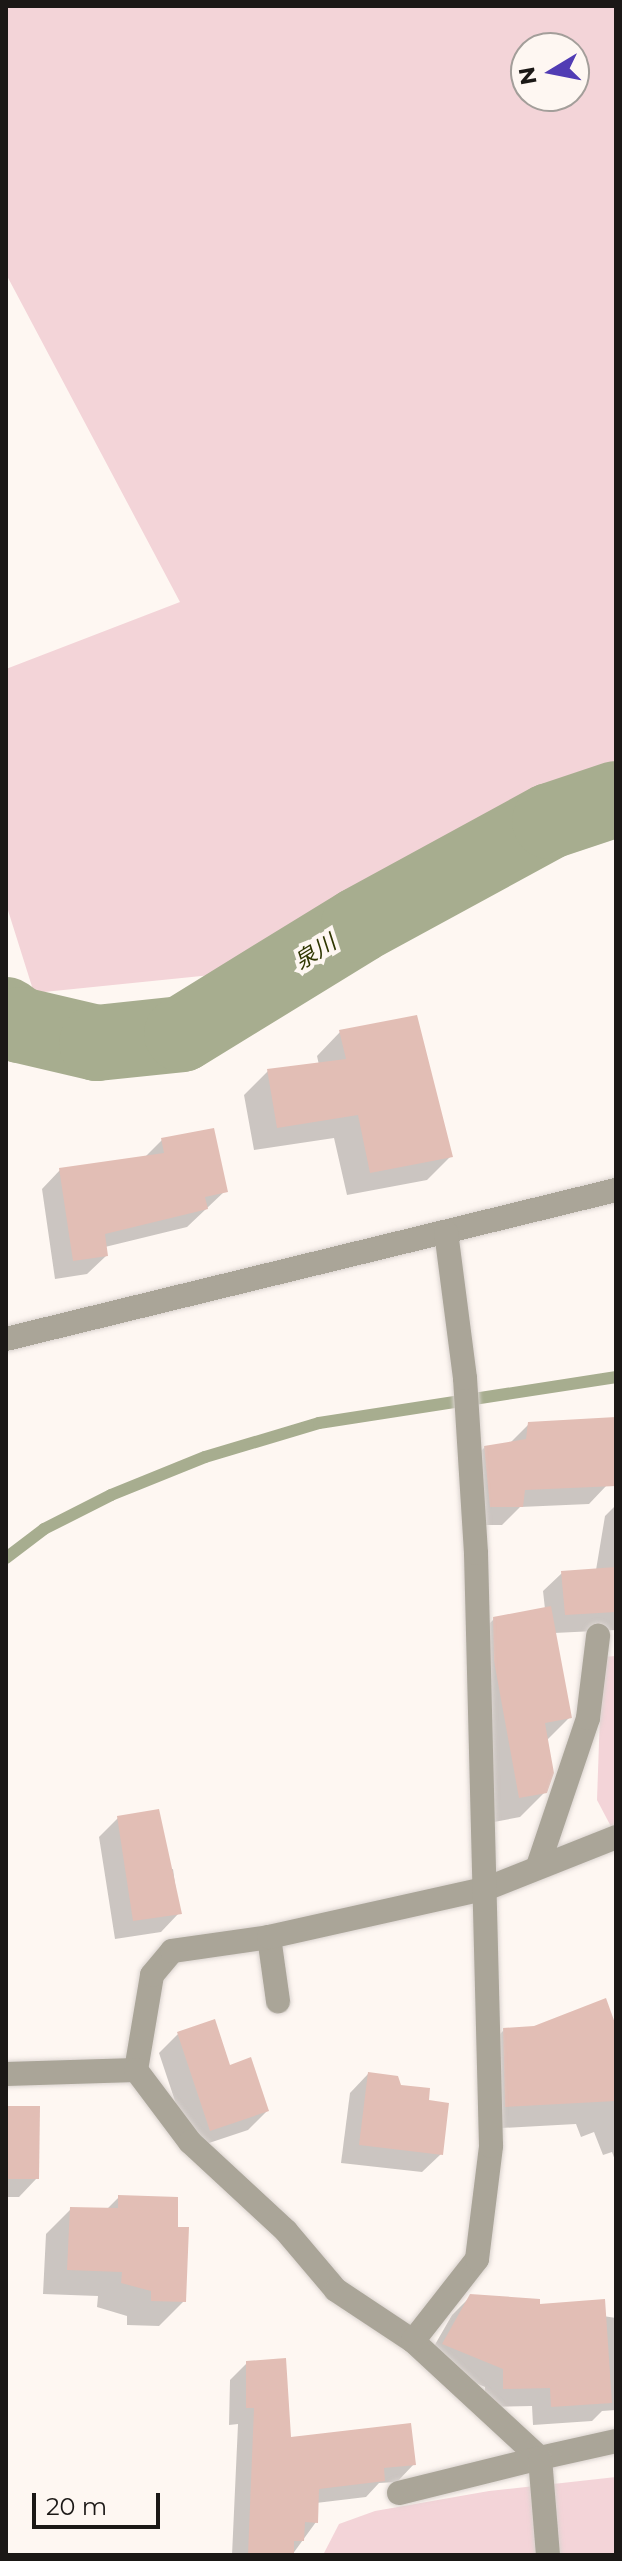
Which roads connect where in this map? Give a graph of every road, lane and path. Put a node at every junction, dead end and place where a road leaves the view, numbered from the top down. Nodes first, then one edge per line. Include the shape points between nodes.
1 (616, 1190) edge
2 (446, 1232) junction
3 (6, 1339) edge
4 (598, 1636) dead end
5 (616, 1837) edge
6 (538, 1866) junction
7 (488, 1888) junction
8 (269, 1937) junction
9 (278, 2001) dead end
10 (136, 2070) junction
11 (6, 2074) edge
12 (413, 2341) junction
13 (616, 2441) edge
14 (540, 2458) junction
15 (399, 2493) dead end
16 (548, 2555) edge

1 - 2 street
2 - 3 street
2 - 7 street via 465,1378
4 - 6 street via 588,1718
5 - 6 street
6 - 7 street
7 - 8 street
7 - 12 street via 485,2007 491,2146 477,2259
8 - 9 street
8 - 10 street via 172,1951 152,1975
10 - 11 street
10 - 12 street via 190,2142 286,2231 336,2290
12 - 14 street
13 - 14 street
14 - 15 street
14 - 16 street

